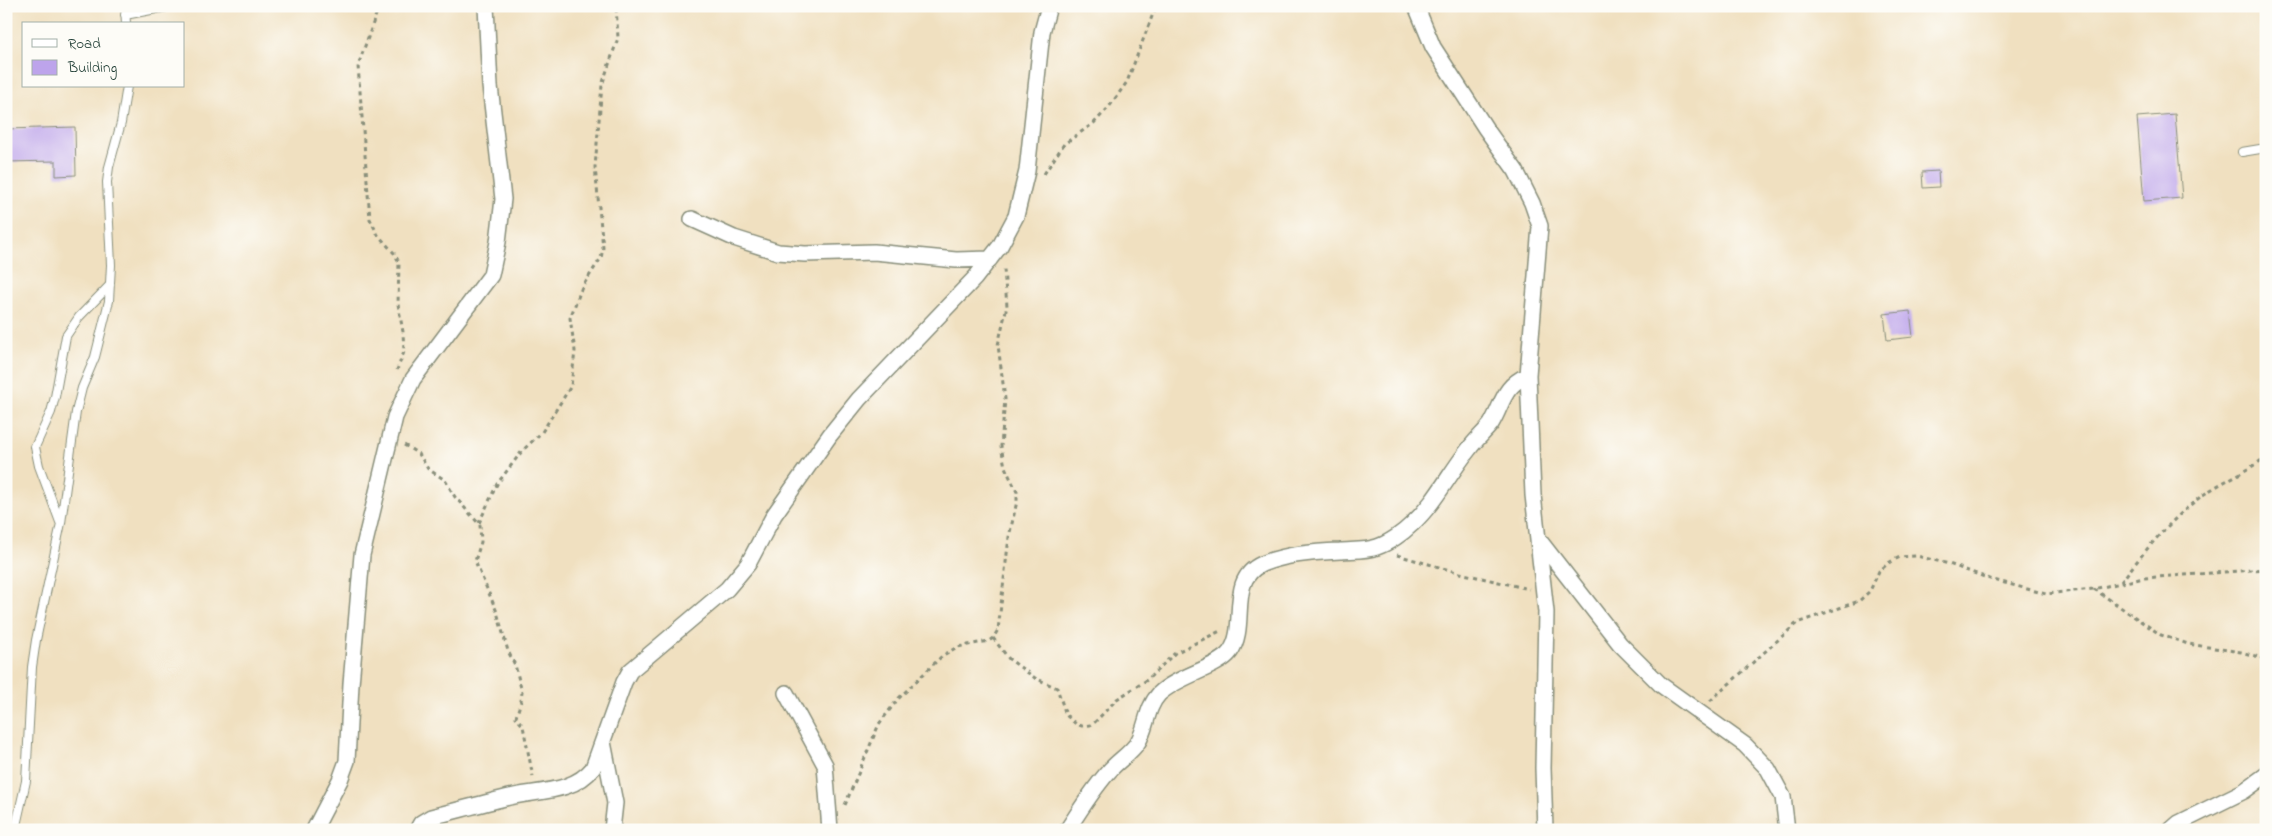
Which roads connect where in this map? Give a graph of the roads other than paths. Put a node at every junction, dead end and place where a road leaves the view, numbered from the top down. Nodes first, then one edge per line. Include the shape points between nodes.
1 (125, 6) edge
2 (172, 6) edge
3 (486, 6) edge
4 (1049, 6) edge
5 (1416, 6) edge
6 (125, 15) junction
7 (126, 22) edge
8 (127, 88) edge
9 (2266, 148) edge
10 (2242, 152) dead end
11 (692, 219) dead end
12 (990, 259) junction
13 (110, 285) junction
14 (1528, 374) junction
15 (61, 523) junction
16 (1538, 538) junction
17 (786, 694) dead end
18 (603, 739) junction
19 (2266, 775) edge
20 (14, 830) edge
21 (314, 830) edge
22 (417, 830) edge
23 (612, 830) edge
24 (830, 830) edge
25 (1067, 830) edge
26 (1546, 830) edge
27 (1787, 830) edge
28 (2171, 830) edge

1 - 6 lane
2 - 6 lane
3 - 21 street via 490,86 503,199 493,267 491,276 412,380 395,417 362,555 347,761
4 - 12 street via 1042,32 1027,171 1016,216
5 - 14 street via 1434,47 1516,171 1540,226
6 - 7 lane
8 - 13 lane via 107,182
9 - 10 lane
11 - 12 street via 734,238 778,252 874,252 956,260
12 - 18 street via 859,399 830,435 774,515 748,564 727,589 630,671
13 - 15 lane via 104,321 76,412
13 - 15 lane via 79,317 66,336 51,412 35,447
14 - 16 street
14 - 25 street via 1508,388 1491,423 1430,505 1410,526 1378,547 1289,556 1261,564 1249,573 1239,603 1236,643 1229,653 1160,694 1151,706 1138,742 1098,784
15 - 20 lane via 36,640 26,781
16 - 26 street via 1546,612 1543,768
16 - 27 street via 1620,644 1661,685 1745,745 1768,769 1783,797
17 - 24 street via 825,765
18 - 22 street via 594,768 587,777 560,789 505,798 431,817
18 - 23 street via 615,803
19 - 28 street via 2244,791

